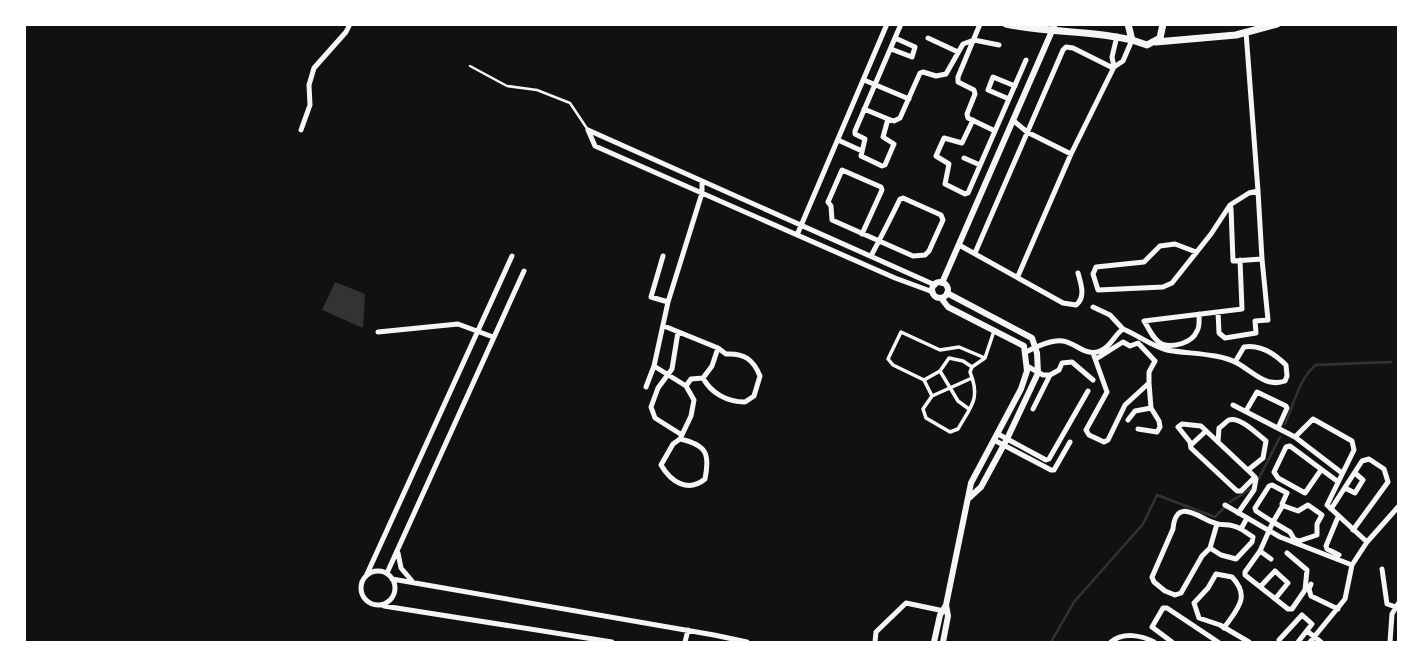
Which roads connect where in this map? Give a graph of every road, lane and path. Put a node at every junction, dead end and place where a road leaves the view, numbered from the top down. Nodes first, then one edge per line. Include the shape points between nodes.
1 (350, 24) edge
2 (887, 24) edge
3 (901, 24) edge
4 (980, 24) edge
5 (1006, 24) edge
6 (1128, 24) edge
7 (1163, 24) edge
8 (1277, 24) edge
9 (1029, 27) edge
10 (1054, 28) edge
11 (1245, 32) junction
12 (1117, 36) junction
13 (895, 38) junction
14 (928, 38) dead end
15 (974, 40) junction
16 (1132, 40) junction
17 (1156, 42) junction
18 (999, 45) dead end
19 (891, 49) junction
20 (958, 52) junction
21 (1026, 60) dead end
22 (470, 66) dead end
23 (1114, 67) junction
24 (864, 80) junction
25 (875, 85) junction
26 (1015, 86) junction
27 (909, 99) junction
28 (1009, 99) junction
29 (864, 109) junction
30 (888, 120) junction
31 (973, 120) junction
32 (1014, 121) junction
33 (301, 130) dead end
34 (587, 130) junction
35 (995, 131) junction
36 (1027, 132) junction
37 (838, 140) junction
38 (862, 150) junction
39 (1071, 154) junction
40 (964, 158) dead end
41 (828, 163) junction
42 (980, 165) junction
43 (842, 170) junction
44 (702, 181) junction
45 (1258, 191) junction
46 (702, 193) junction
47 (1230, 205) junction
48 (802, 225) junction
49 (862, 233) junction
50 (797, 235) junction
51 (879, 241) junction
52 (959, 245) junction
53 (1196, 252) junction
54 (975, 253) junction
55 (512, 256) dead end
56 (663, 256) dead end
57 (871, 256) junction
58 (1262, 259) junction
59 (1240, 260) junction
60 (524, 271) dead end
61 (1078, 273) dead end
62 (1018, 276) junction
63 (939, 284) junction
64 (933, 292) junction
65 (944, 296) junction
66 (667, 302) junction
67 (1093, 307) dead end
68 (1218, 312) junction
69 (1199, 314) junction
70 (664, 326) junction
71 (1123, 329) junction
72 (995, 331) junction
73 (378, 332) dead end
74 (478, 332) junction
75 (678, 332) junction
76 (493, 337) junction
77 (1032, 338) junction
78 (1036, 347) junction
79 (718, 348) junction
80 (1111, 348) junction
81 (1025, 349) junction
82 (1095, 356) junction
83 (985, 358) junction
84 (1235, 362) junction
85 (654, 366) junction
86 (1027, 366) junction
87 (972, 367) junction
88 (940, 371) junction
89 (1038, 373) junction
90 (668, 375) junction
91 (1050, 375) junction
92 (703, 378) junction
93 (972, 378) junction
94 (924, 380) junction
95 (1093, 380) dead end
96 (1149, 383) junction
97 (686, 386) junction
98 (646, 387) dead end
99 (951, 387) junction
100 (1088, 391) dead end
101 (932, 396) junction
102 (1128, 402) junction
103 (1233, 405) dead end
104 (1140, 408) junction
105 (1151, 408) junction
106 (969, 409) junction
107 (1033, 409) dead end
108 (1246, 411) junction
109 (1128, 419) dead end
110 (1278, 428) junction
111 (1138, 429) dead end
112 (1206, 431) junction
113 (1295, 436) junction
114 (681, 437) junction
115 (996, 437) junction
116 (1005, 442) junction
117 (1070, 442) dead end
118 (1218, 442) junction
119 (1191, 445) junction
120 (1248, 470) junction
121 (1321, 471) junction
122 (1342, 473) junction
123 (1355, 473) junction
124 (1255, 477) junction
125 (1337, 481) junction
126 (1345, 488) junction
127 (970, 498) junction
128 (1224, 505) dead end
129 (1283, 505) junction
130 (1398, 507) edge
131 (1331, 509) junction
132 (1238, 513) junction
133 (1338, 517) junction
134 (1247, 518) junction
135 (1273, 522) junction
136 (1217, 524) junction
137 (1241, 529) junction
138 (1353, 530) junction
139 (1269, 531) junction
140 (1367, 542) junction
141 (1210, 548) junction
142 (398, 550) junction
143 (1259, 551) junction
144 (1287, 553) dead end
145 (1326, 553) junction
146 (1272, 559) dead end
147 (1352, 565) junction
148 (1382, 569) dead end
149 (387, 573) junction
150 (368, 574) junction
151 (393, 579) junction
152 (413, 582) junction
153 (1311, 584) dead end
154 (1260, 587) junction
155 (1275, 599) junction
156 (1397, 605) edge
157 (384, 606) junction
158 (945, 609) junction
159 (1338, 609) junction
160 (1224, 628) junction
161 (1390, 628) junction
162 (1398, 629) edge
163 (688, 630) junction
164 (1307, 631) junction
165 (714, 635) junction
166 (1313, 640) edge
167 (612, 642) edge
168 (685, 642) edge
169 (713, 642) edge
170 (747, 642) edge
171 (875, 642) edge
172 (934, 642) edge
173 (943, 642) edge
174 (1111, 642) edge
175 (1154, 642) edge
176 (1172, 642) edge
177 (1218, 642) edge
178 (1249, 642) edge
179 (1280, 642) edge
180 (1298, 642) edge
181 (1321, 642) edge
182 (1390, 642) edge

1 - 33 street via 314,68 310,105
2 - 24 street
3 - 13 street
4 - 15 street
5 - 9 main road
6 - 16 main road
7 - 17 main road
8 - 11 main road
9 - 10 main road
10 - 12 main road
10 - 32 street
11 - 17 main road
11 - 45 street
12 - 16 main road
12 - 23 street
13 - 19 street
13 - 19 street via 916,50 908,57
14 - 20 street
15 - 18 street
15 - 20 street
15 - 31 street via 958,77 958,82 974,90 967,114
16 - 17 main road via 1143,45
16 - 23 street via 1124,61
19 - 25 street
20 - 27 street via 946,74 920,73
21 - 26 street
22 - 34 lane via 507,86 537,90 569,103
23 - 36 street via 1066,47
23 - 39 street
24 - 25 street
24 - 37 street
25 - 27 street
25 - 29 street
26 - 28 street
26 - 28 street via 993,77 988,90
27 - 30 street via 900,118
28 - 35 street
29 - 30 street
29 - 38 street via 855,131 865,139
30 - 38 street via 883,136 894,145 885,165 861,156
31 - 35 street
31 - 42 street via 962,143 944,138 936,156 949,164 945,184 965,194
32 - 36 street
32 - 52 street
34 - 44 street
34 - 46 street via 595,146
35 - 42 street
36 - 39 street
36 - 54 street
37 - 38 street
37 - 41 street
39 - 62 street
40 - 42 street
41 - 43 street
41 - 48 street
43 - 49 street via 828,202 832,220
43 - 49 street via 882,190
44 - 46 street
44 - 48 street
45 - 47 street
45 - 58 street
46 - 50 street
46 - 66 street
47 - 53 street
47 - 59 street via 1233,261
48 - 50 street
48 - 57 street
49 - 51 street
50 - 64 street
51 - 51 street via 900,199 941,215 943,220 925,255 913,257
51 - 57 street
52 - 54 street
52 - 63 street
53 - 53 street via 1172,283 1163,287 1098,290 1093,274 1096,267 1144,262 1160,246 1175,244
54 - 62 street
55 - 74 street
56 - 66 street via 651,297
57 - 63 street
58 - 59 street
58 - 68 street via 1268,320 1255,321 1256,333 1225,338 1219,333
59 - 68 street via 1241,309
60 - 76 street
61 - 62 street via 1082,296 1076,305 1063,303
63 - 64 street
63 - 65 street via 946,286
64 - 65 street via 936,297
65 - 72 street via 948,307
65 - 77 street
66 - 70 street
67 - 71 street via 1110,315
68 - 69 street
69 - 69 street via 1186,316 1144,321 1161,344 1178,345 1199,330
70 - 75 street
70 - 85 street
71 - 80 street
71 - 84 street via 1164,349
72 - 81 street
72 - 83 street
73 - 74 street via 458,324
74 - 76 street
74 - 150 street
75 - 79 street
75 - 90 street
76 - 142 street
77 - 78 street
77 - 81 street
78 - 81 street
78 - 82 street via 1061,340
78 - 89 street
79 - 92 street
79 - 92 street via 755,363 760,376 754,396 745,402 730,401
80 - 82 street
80 - 96 street via 1124,342 1141,344 1155,361
81 - 86 street
82 - 102 street via 1107,392 1086,430 1089,435 1108,440
83 - 87 street
83 - 94 street via 959,347 940,350 901,332 888,359
84 - 84 street via 1265,382 1280,383 1287,376 1286,365 1260,348 1244,347
85 - 90 street
85 - 98 street
86 - 89 street
86 - 115 street via 1021,389
87 - 88 street via 949,358
87 - 93 street
88 - 94 street
88 - 99 street
89 - 91 street
89 - 116 street
90 - 97 street
90 - 114 street via 651,407 655,418
91 - 95 street via 1062,363 1072,362
91 - 107 street
92 - 97 street via 691,379
93 - 99 street
93 - 106 street via 976,390
94 - 101 street
96 - 102 street
96 - 105 street
97 - 114 street via 694,400
99 - 101 street
99 - 106 street
100 - 116 street via 1049,459
101 - 106 street via 923,414 950,432 958,429
102 - 104 street
103 - 108 street
104 - 105 street
104 - 109 street
105 - 111 street via 1159,421 1157,432
108 - 110 street
108 - 110 street via 1256,392 1286,406
110 - 113 street
112 - 118 street
112 - 119 street
112 - 119 street via 1196,424 1178,427
113 - 122 street
113 - 122 street via 1316,419 1352,441 1354,450
114 - 114 street via 661,465 672,480 698,485 705,479 708,455
115 - 116 street
115 - 127 street via 971,483
116 - 117 street via 1054,470
116 - 127 street
118 - 120 street
118 - 120 street via 1219,428 1233,419 1266,442 1263,458
119 - 124 street via 1237,491
120 - 124 street
121 - 121 street via 1290,446 1274,472 1305,493
121 - 125 street
122 - 125 street
123 - 126 street
123 - 126 street via 1363,480 1355,492
123 - 138 street via 1369,458 1384,469 1388,482
124 - 132 street via 1254,491
125 - 131 street via 1327,501
126 - 131 street
127 - 158 street
128 - 132 street
129 - 135 street
129 - 135 street via 1287,493 1269,485 1255,508
129 - 135 street via 1298,511 1308,505 1322,515 1317,535 1299,541
130 - 140 street
131 - 133 street
132 - 134 street
133 - 138 street
133 - 145 street
134 - 137 street
134 - 139 street
135 - 139 street
136 - 137 street
136 - 141 street
136 - 141 street via 1199,514 1181,513 1152,577 1154,582 1175,595 1181,593
137 - 141 street via 1253,537 1236,559
138 - 140 street
139 - 143 street
139 - 145 street
140 - 147 street
142 - 149 street
142 - 152 street via 401,568
143 - 146 street
143 - 154 street via 1245,575
144 - 155 street via 1307,570 1305,590 1292,609
145 - 147 street
147 - 159 street
148 - 156 street via 1387,604
149 - 150 street
149 - 151 street
150 - 157 street via 360,587 363,596
151 - 152 street
151 - 157 street via 395,593
152 - 163 street
153 - 159 street via 1311,596
154 - 155 street
154 - 155 street via 1275,570 1287,583
156 - 161 street
157 - 167 street
158 - 171 street via 906,603 876,632
158 - 172 street
158 - 173 street
159 - 166 street
160 - 160 street via 1199,618 1194,603 1216,574 1232,576 1242,597
160 - 178 street
161 - 162 street
161 - 182 street
163 - 165 street
163 - 168 street
164 - 166 street
164 - 179 street via 1312,624 1301,615
164 - 180 street
165 - 169 street
165 - 170 street
166 - 181 street
174 - 175 street via 1134,636
176 - 177 street via 1152,628 1163,608

